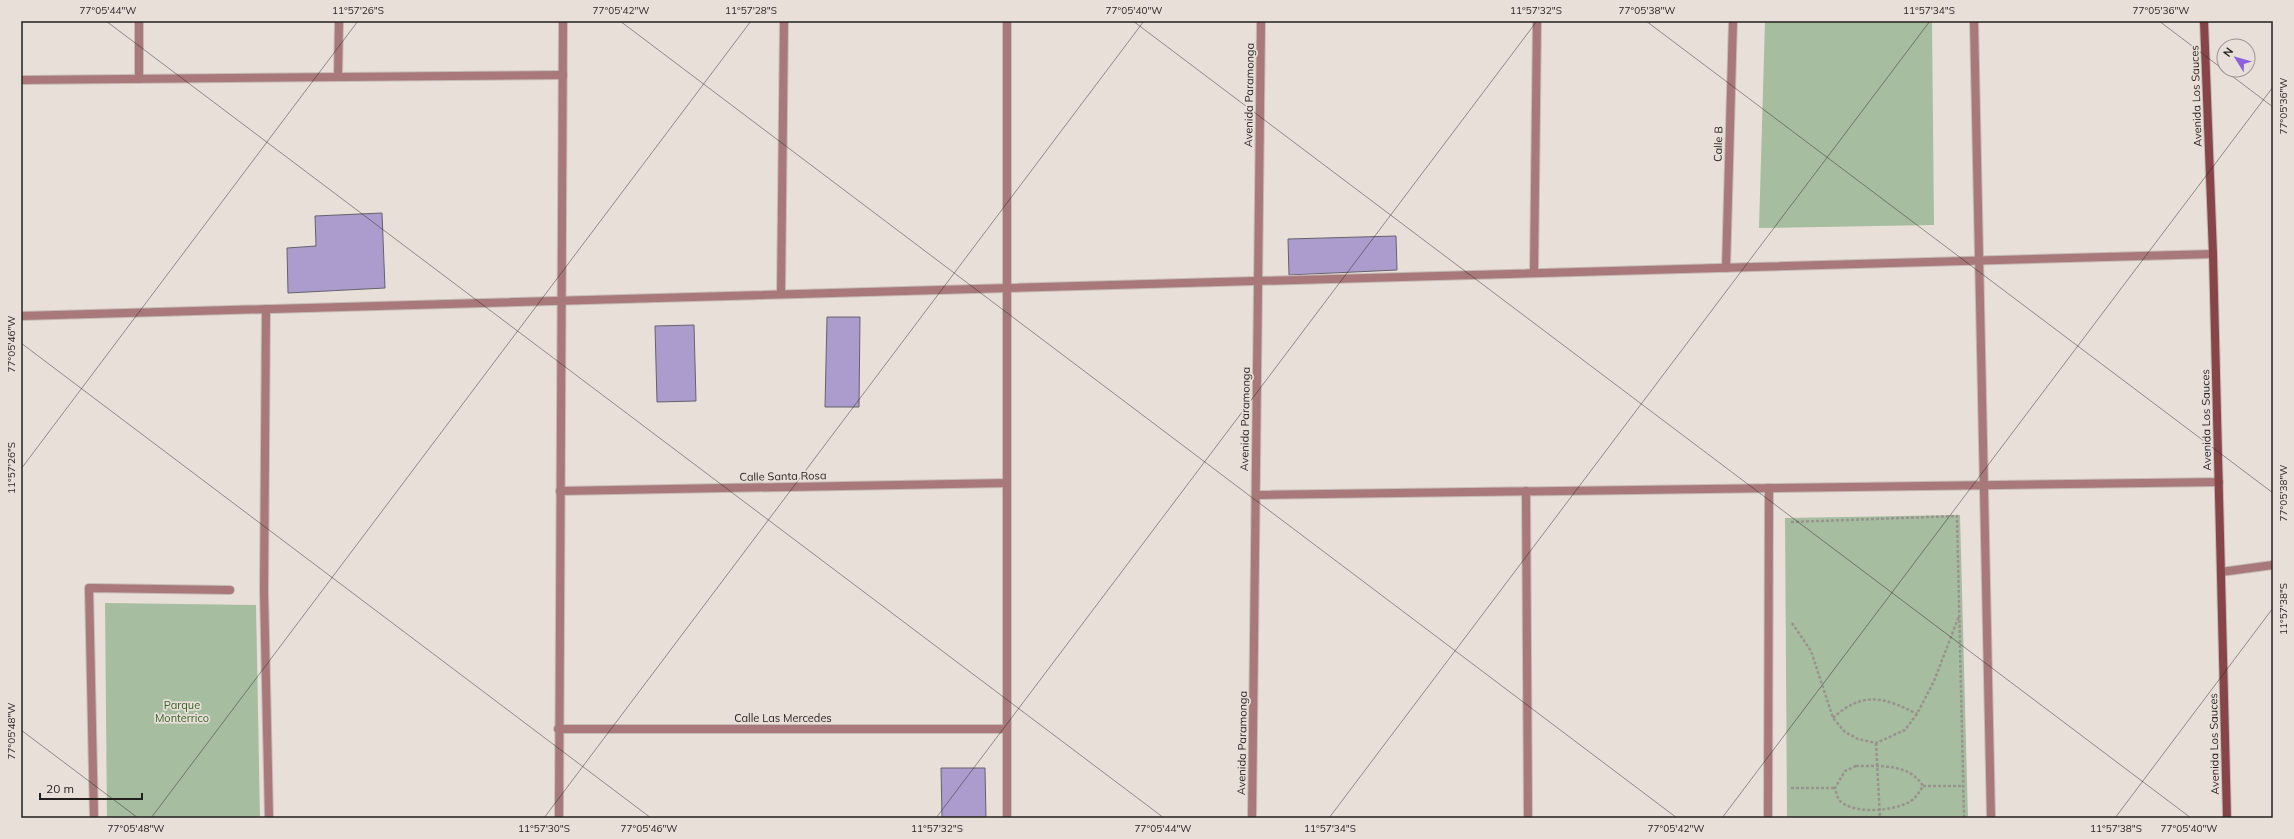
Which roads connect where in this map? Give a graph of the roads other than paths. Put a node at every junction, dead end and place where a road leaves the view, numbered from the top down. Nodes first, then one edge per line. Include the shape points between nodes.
1 (139, 21) edge
2 (339, 21) edge
3 (563, 21) edge
4 (784, 21) edge
5 (1007, 21) edge
6 (1261, 21) edge
7 (1537, 21) edge
8 (1733, 21) edge
9 (1974, 21) edge
10 (2204, 21) edge
11 (563, 75) junction
12 (338, 77) junction
13 (139, 79) junction
14 (21, 80) edge
15 (2213, 254) junction
16 (1980, 260) junction
17 (1726, 268) junction
18 (1534, 273) junction
19 (1258, 281) junction
20 (1007, 288) junction
21 (781, 294) junction
22 (562, 301) junction
23 (266, 309) junction
24 (21, 316) edge
25 (2219, 482) junction
26 (1007, 483) junction
27 (1984, 486) junction
28 (1769, 488) junction
29 (560, 491) junction
30 (1526, 491) junction
31 (1256, 495) junction
32 (2273, 564) edge
33 (2221, 572) junction
34 (230, 590) dead end
35 (558, 729) junction
36 (1007, 729) junction
37 (94, 818) edge
38 (269, 818) edge
39 (559, 818) edge
40 (1007, 818) edge
41 (1252, 818) edge
42 (1528, 818) edge
43 (1768, 818) edge
44 (1991, 818) edge
45 (2227, 818) edge

1 - 13 street
2 - 12 street
3 - 11 street
4 - 21 street
5 - 20 street
6 - 19 street, Avenida Paramonga
7 - 18 street
8 - 17 street, Calle B
9 - 16 street
10 - 15 street, Avenida Los Sauces
11 - 12 street
11 - 22 street
12 - 13 street
13 - 14 street
15 - 16 street
15 - 25 street, Avenida Los Sauces
16 - 17 street
16 - 27 street
17 - 18 street
18 - 19 street
19 - 20 street
19 - 31 street, Avenida Paramonga
20 - 21 street
20 - 26 street
21 - 22 street
22 - 23 street
22 - 29 street
23 - 24 street
23 - 38 street via 264,591
25 - 27 street
25 - 33 street, Avenida Los Sauces
26 - 29 street, Calle Santa Rosa
26 - 36 street
27 - 28 street
27 - 44 street
28 - 30 street
28 - 43 street
29 - 35 street
30 - 31 street
30 - 42 street
31 - 41 street, Avenida Paramonga
32 - 33 street
33 - 45 street, Avenida Los Sauces
34 - 37 street via 89,588
35 - 36 street, Calle Las Mercedes
35 - 39 street
36 - 40 street

